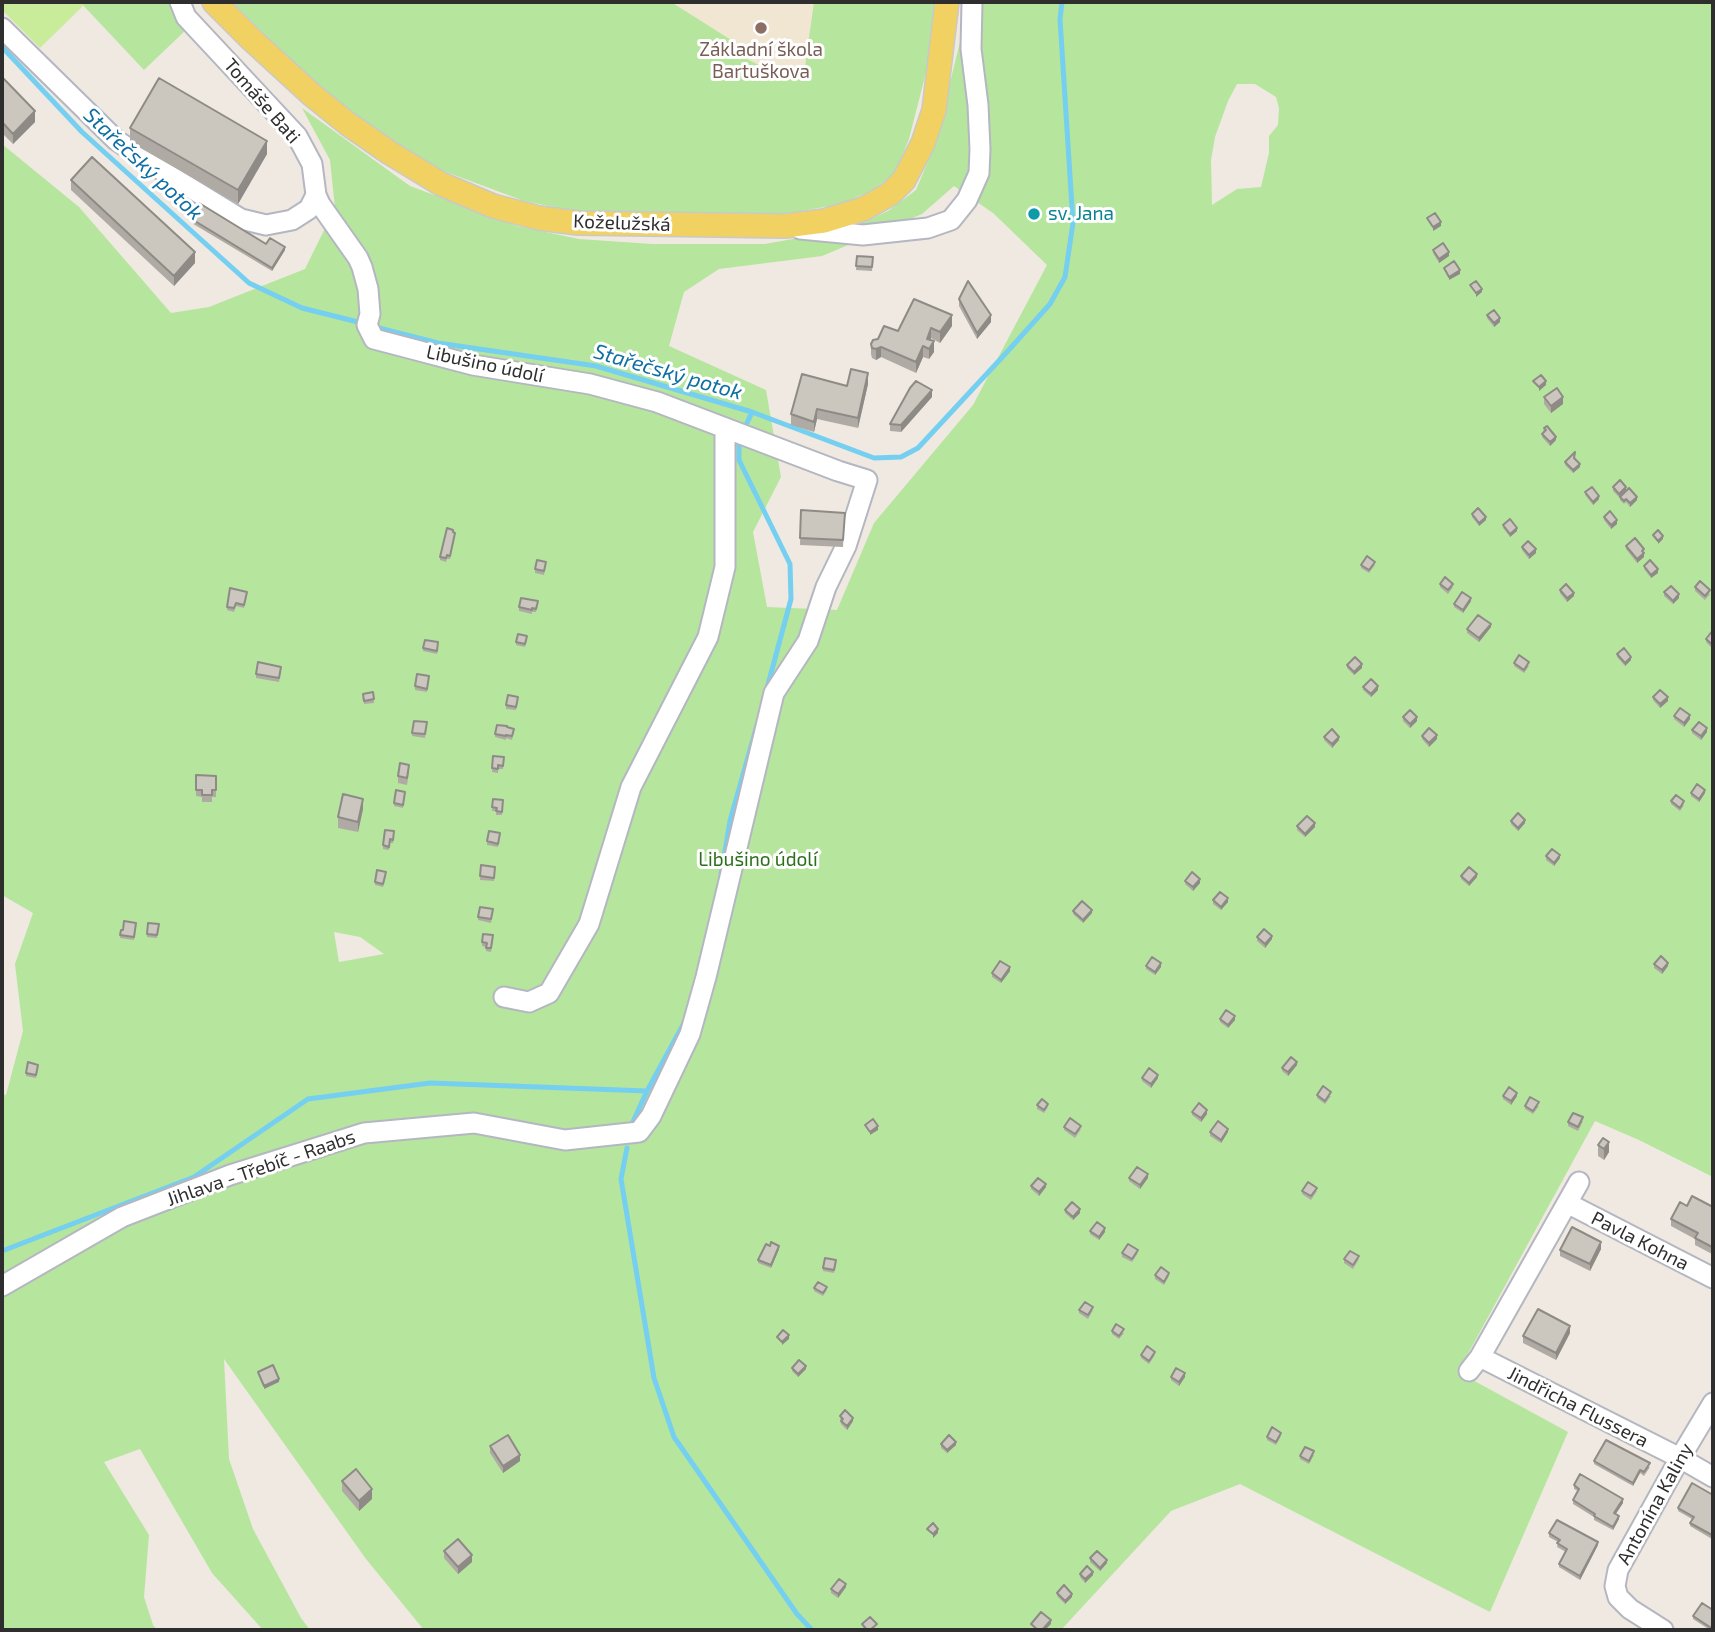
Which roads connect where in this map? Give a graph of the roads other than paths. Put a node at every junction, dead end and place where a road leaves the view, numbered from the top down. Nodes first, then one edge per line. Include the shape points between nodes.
1 (180, 2) edge
2 (214, 2) edge
3 (947, 2) edge
4 (972, 2) edge
5 (2, 28) edge
6 (316, 195) junction
7 (764, 226) junction
8 (725, 428) junction
9 (867, 480) joint
10 (505, 997) dead end
11 (1578, 1182) dead end
12 (1567, 1203) junction
13 (1713, 1278) edge
14 (2, 1286) edge
15 (1713, 1403) edge
16 (1680, 1458) junction
17 (1713, 1477) edge
18 (1663, 1630) edge

1 - 6 street, Tomáše Bati via 186,17 297,136 312,164
2 - 7 main road, Koželužská via 348,124 467,196 559,221
3 - 7 main road, Koželužská via 934,110 904,180 881,200 844,216
4 - 7 street via 979,173 967,200 951,220 928,228 863,235
5 - 6 street via 116,140 242,219 265,225 292,220 309,209
6 - 8 street, Libušino údolí via 358,258 368,289 367,325 374,339 473,365 590,384 657,402
8 - 9 street, Libušino údolí
8 - 10 street via 725,567 708,637 631,787 589,924 549,992 529,1002
9 - 14 street, Jihlava - Třebíč - Raabs via 808,641 774,693 690,1034 639,1132 565,1140 474,1123 364,1133 230,1175 122,1217
11 - 12 street, Jindřicha Flussera
12 - 13 street, Pavla Kohna
12 - 16 street, Jindřicha Flussera via 1474,1364
15 - 16 street, Antonína Kaliny
16 - 17 street, Jindřicha Flussera
16 - 18 street, Antonína Kaliny via 1618,1570 1615,1586 1630,1609

